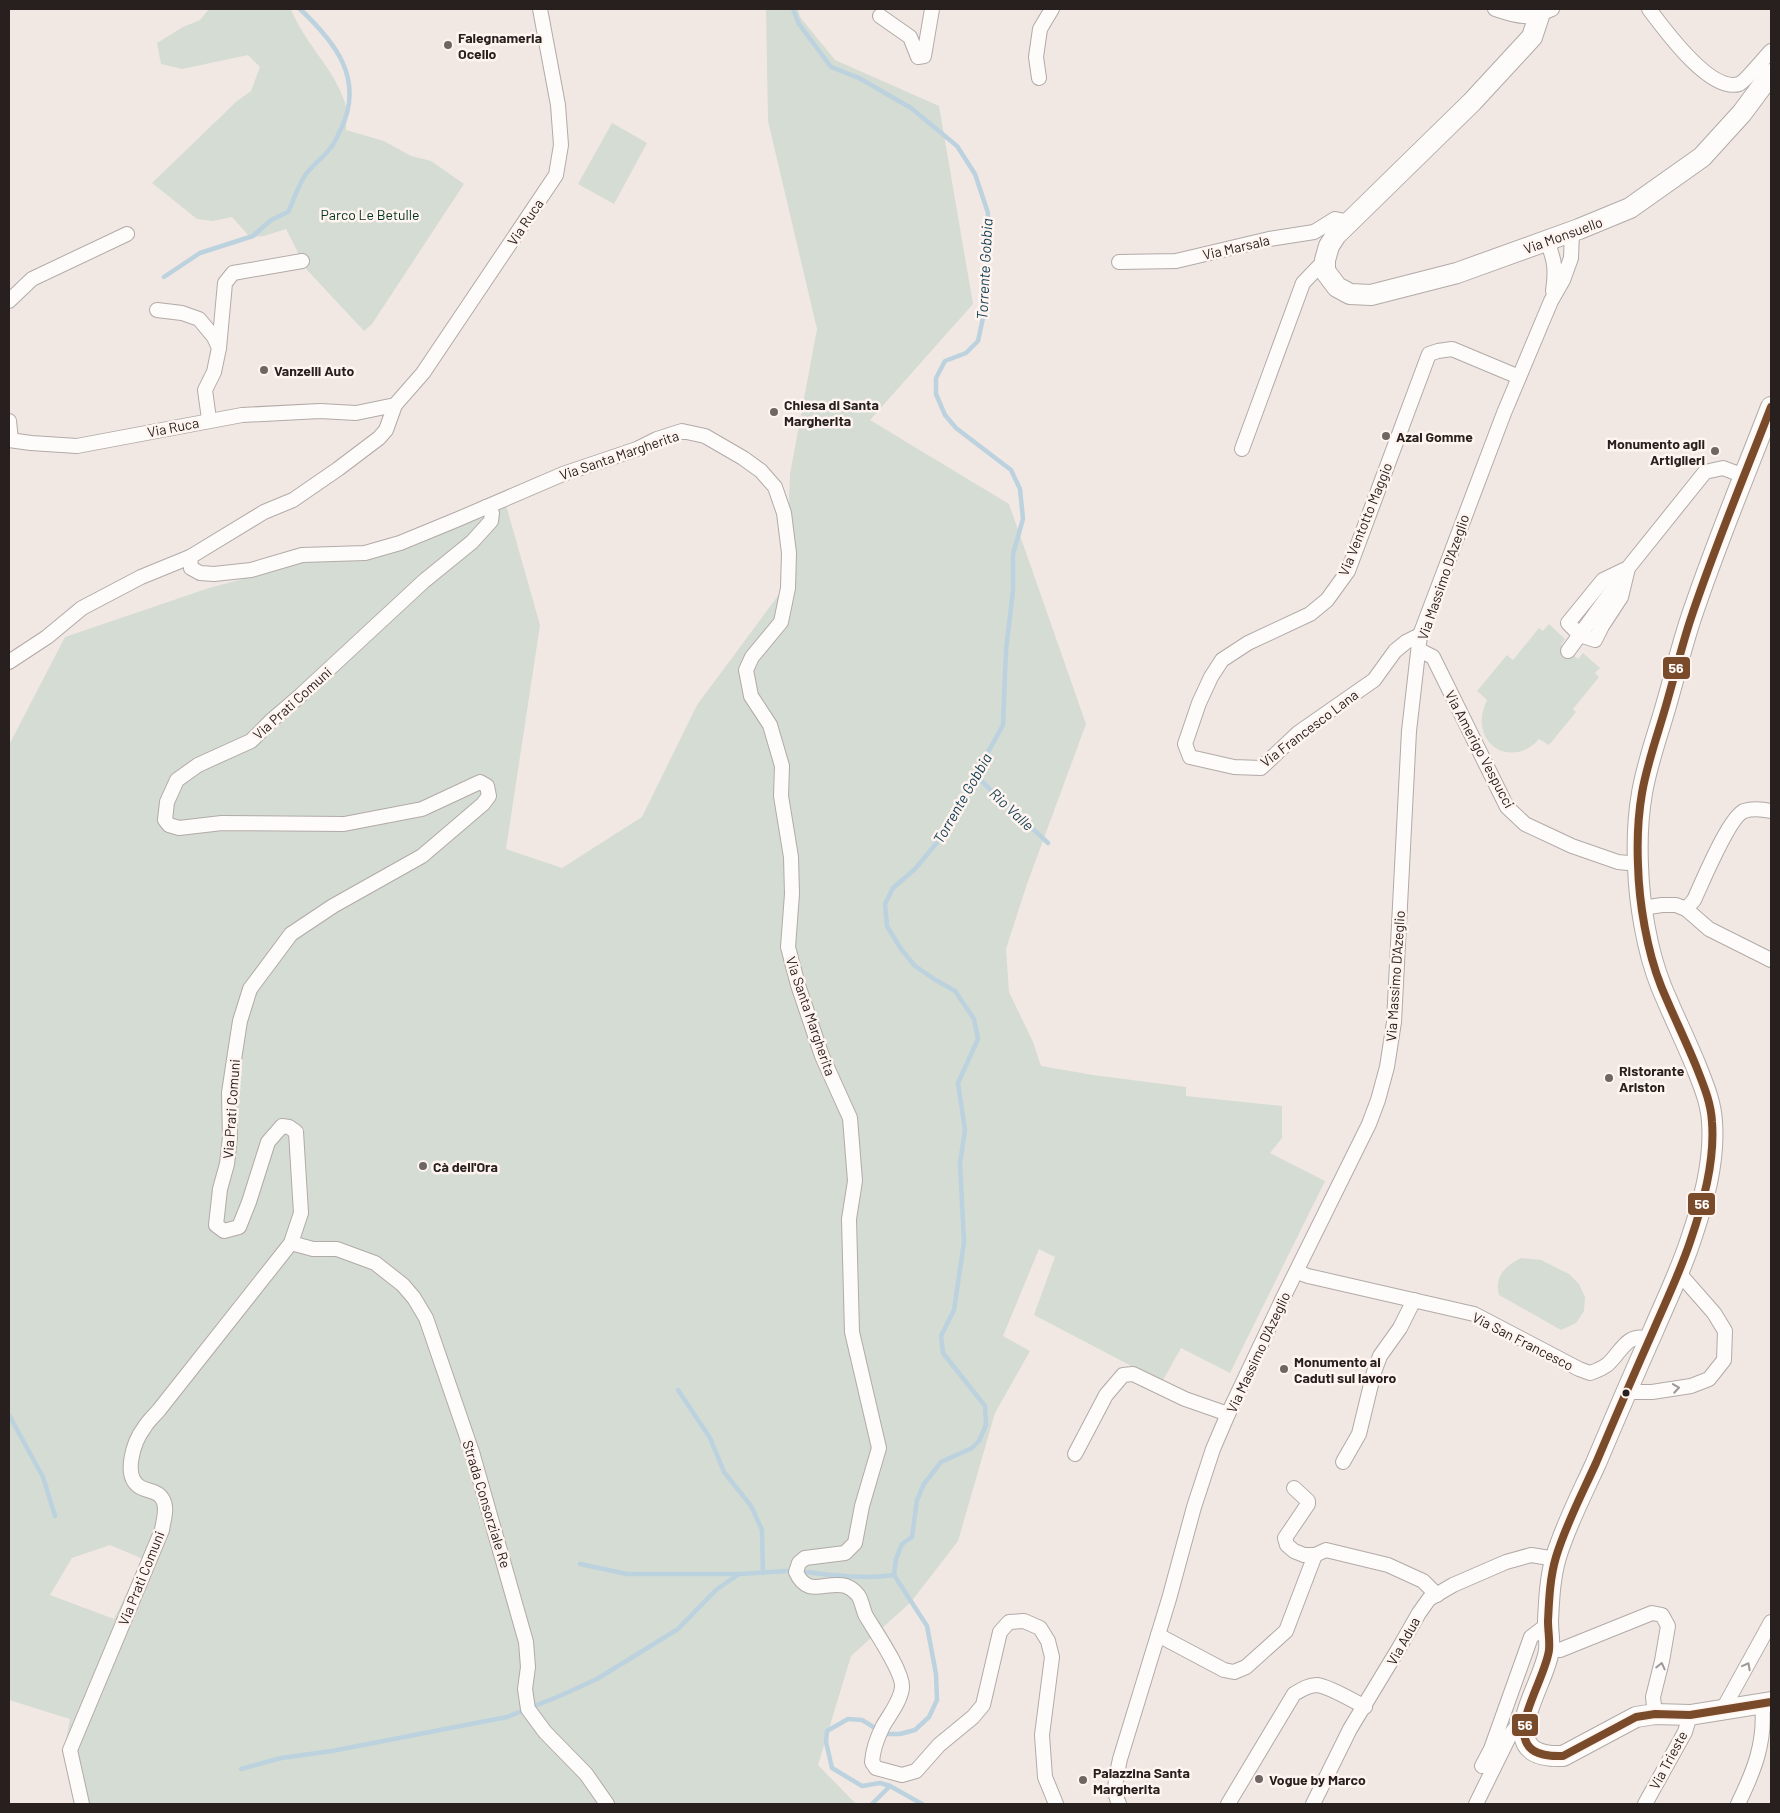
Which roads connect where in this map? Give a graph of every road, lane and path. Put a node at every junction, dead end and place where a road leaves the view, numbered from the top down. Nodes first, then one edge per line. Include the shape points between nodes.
1 (540, 9) edge
2 (932, 9) edge
3 (1052, 9) edge
4 (1495, 9) edge
5 (1649, 9) edge
6 (1543, 11) edge
7 (880, 16) dead end
8 (1771, 51) edge
9 (1771, 74) edge
10 (1039, 78) dead end
11 (1350, 222) junction
12 (1572, 232) junction
13 (127, 234) dead end
14 (1547, 241) junction
15 (1325, 260) junction
16 (302, 261) dead end
17 (1119, 262) dead end
18 (1551, 300) junction
19 (9, 301) edge
20 (157, 310) dead end
21 (219, 348) junction
22 (1519, 377) junction
23 (395, 406) junction
24 (1771, 407) edge
25 (209, 419) junction
26 (9, 421) edge
27 (10, 440) edge
28 (1242, 449) dead end
29 (1744, 476) junction
30 (486, 507) junction
31 (190, 557) junction
32 (1628, 568) junction
33 (1420, 635) junction
34 (1580, 635) junction
35 (1419, 650) junction
36 (1568, 651) dead end
37 (9, 662) edge
38 (1185, 744) joint
39 (1771, 811) edge
40 (1638, 864) junction
41 (1642, 908) junction
42 (1686, 909) junction
43 (1771, 960) edge
44 (291, 1243) junction
45 (1297, 1272) junction
46 (1678, 1272) junction
47 (1414, 1300) junction
48 (1649, 1339) junction
49 (1628, 1392) junction
50 (1228, 1414) junction
51 (1075, 1454) dead end
52 (1343, 1462) dead end
53 (1294, 1488) dead end
54 (1315, 1555) junction
55 (1556, 1559) junction
56 (1437, 1595) junction
57 (1771, 1622) edge
58 (1548, 1624) junction
59 (1158, 1636) junction
60 (1549, 1650) junction
61 (1767, 1703) edge
62 (1365, 1707) junction
63 (1723, 1709) junction
64 (1526, 1713) junction
65 (1656, 1714) junction
66 (1690, 1715) junction
67 (1482, 1766) dead end
68 (1115, 1802) edge
69 (82, 1804) edge
70 (607, 1804) edge
71 (1056, 1804) edge
72 (1228, 1804) edge
73 (1313, 1804) edge
74 (1476, 1804) edge
75 (1645, 1804) edge
76 (1738, 1804) edge

1 - 23 street, Via Ruca via 558,106 561,145 556,175 423,373
2 - 7 street via 924,56 918,57 910,37
3 - 10 street via 1040,29 1036,57
4 - 6 street via 1516,16
5 - 8 street via 1693,63 1730,85 1741,83
6 - 11 main road via 1532,37 1472,102
9 - 12 main road, Via Monsuello via 1742,113 1702,157 1630,208
11 - 15 main road via 1336,235
11 - 17 street, Via Marsala via 1335,220 1314,232 1176,261
12 - 14 main road, Via Monsuello
12 - 18 street, Via Massimo D'Azeglio via 1571,258
13 - 19 street via 32,280
14 - 15 main road, Via Monsuello via 1457,273 1371,295 1350,294 1337,286 1325,271
14 - 18 street, Via Massimo D'Azeglio via 1556,272
15 - 28 street via 1303,283
16 - 21 street via 233,273 225,283
18 - 22 street, Via Massimo D'Azeglio
20 - 21 street via 199,319
21 - 25 street via 214,372 205,390
22 - 33 street, Via Massimo D'Azeglio
22 - 38 street, Via Ventotto Maggio via 1452,349 1429,354 1348,571 1328,600 1310,614 1248,643 1222,660 1199,703
23 - 25 street, Via Ruca via 356,413 242,414
23 - 31 street, Via Ruca via 386,430 379,438 338,469 293,500 264,512
24 - 29 main road
25 - 27 street, Via Ruca via 77,446
26 - 27 street, Via Ruca
29 - 32 street via 1723,468 1706,472
29 - 40 main road via 1690,621 1645,781
30 - 31 street, Via Santa Margherita via 400,543 365,553 302,555 251,570 214,574 200,573 191,568
30 - 44 street, Via Prati Comuni via 492,513 491,521 472,542 424,581 251,741 198,765 177,780 168,802 165,820 179,828 222,823 344,824 422,808 480,782 487,786 489,796 483,804 422,856 333,906 291,934 250,989 234,1053 229,1093 228,1164 220,1189 216,1225 224,1231 239,1227 268,1142 282,1126 290,1127 296,1132 301,1213
30 - 71 street, Via Santa Margherita via 563,474 682,431 705,436 743,458 775,487 784,513 789,552 788,588 782,622 752,656 746,670 751,696 770,725 782,766 781,796 791,857 788,947 822,1056 850,1118 855,1180 849,1219 852,1332 879,1448 855,1544 844,1553 805,1558 799,1562 796,1572 799,1580 807,1586 841,1585 852,1588 899,1672 902,1687 898,1702 875,1742 872,1762 876,1768 902,1774 916,1771 983,1705 1000,1632 1010,1622 1024,1621 1040,1628 1052,1657 1042,1735 1045,1777
31 - 37 street via 141,577 82,608
32 - 34 street via 1621,597 1595,640
32 - 34 street via 1603,580 1568,623
33 - 35 street, Via Massimo D'Azeglio
33 - 38 street, Via Francesco Lana via 1395,650 1374,680 1298,733 1261,768 1234,767 1190,757
34 - 36 street
35 - 40 street, Via Amerigo Vespucci via 1433,657 1507,808 1525,824 1572,846 1618,862
35 - 45 street, Via Massimo D'Azeglio via 1408,731 1395,1013 1386,1067 1369,1124
39 - 42 street via 1742,812 1730,826 1694,900
40 - 41 main road
41 - 42 street via 1662,904
41 - 46 main road via 1659,982 1707,1092 1712,1118 1713,1144 1707,1184
42 - 43 street via 1709,929
44 - 69 street, Via Prati Comuni via 144,1428 133,1450 132,1479 141,1488 160,1496 166,1509 162,1530 70,1750
44 - 70 street, Strada Consorziale Re via 313,1249 337,1249 375,1263 403,1285 426,1318 472,1452 522,1626 528,1667 525,1689 528,1709 545,1732 586,1774
45 - 47 street, Via San Francesco
45 - 50 street, Via Massimo D'Azeglio
46 - 48 main road
49 -> 46 street via 1691,1386 1708,1379 1724,1360 1725,1331 1714,1313
47 - 48 street, Via San Francesco via 1474,1314 1590,1373 1606,1366 1631,1338 1641,1336
47 - 52 street via 1400,1328 1380,1356 1359,1434
48 - 49 main road
49 - 55 main road
50 - 51 street via 1185,1399 1133,1374 1123,1375 1106,1395
50 - 59 street, Via Massimo D'Azeglio via 1194,1507
53 - 54 street via 1308,1504 1285,1538 1287,1545 1304,1555
54 - 56 street via 1326,1550 1388,1565 1424,1581
54 - 59 street via 1286,1630 1246,1667 1234,1672 1224,1670
55 - 56 street, Via Adua via 1531,1555 1506,1562
55 - 58 main road
56 - 62 street, Via Adua via 1429,1599 1418,1613
63 -> 57 street
58 - 60 main road
58 - 67 street via 1531,1637
59 - 68 street, Via Massimo D'Azeglio via 1120,1760
60 - 64 main road
65 -> 60 street via 1653,1697 1668,1626 1662,1615 1652,1613 1560,1650
61 - 63 main road
61 - 76 street via 1755,1767
62 - 72 street via 1318,1685 1294,1694
62 - 73 street, Via Adua via 1350,1729
63 - 66 main road
64 - 65 main road via 1525,1736 1531,1747 1551,1757 1569,1754 1636,1717
64 - 74 street via 1510,1735
65 - 66 main road
66 - 75 street, Via Trieste via 1685,1732

